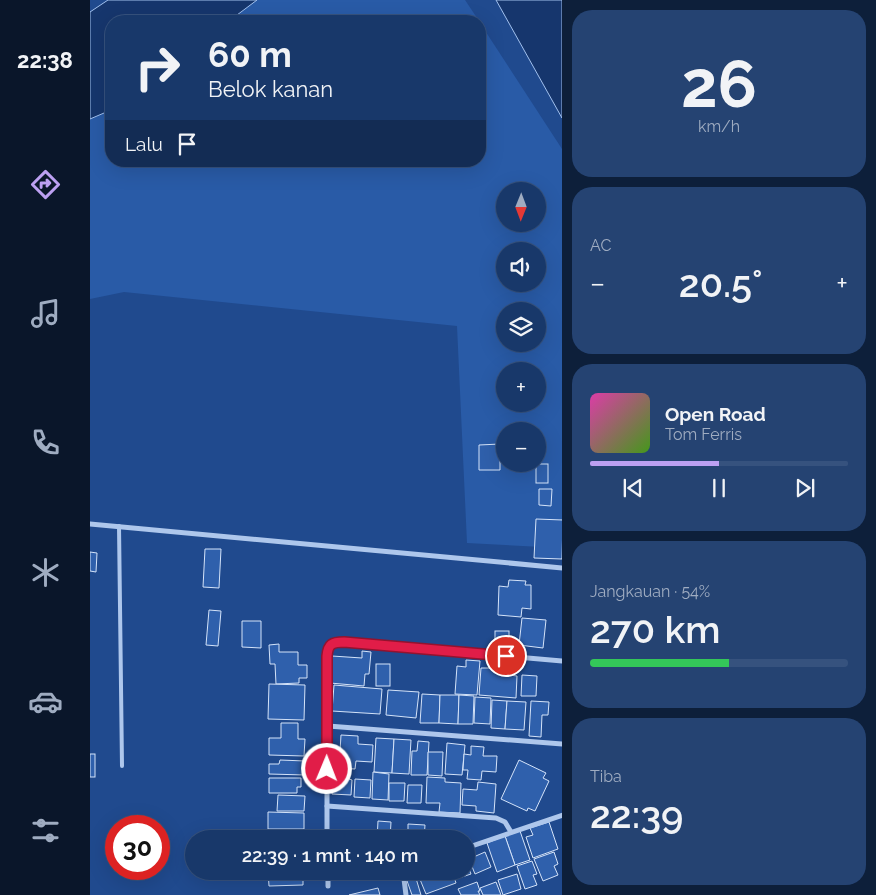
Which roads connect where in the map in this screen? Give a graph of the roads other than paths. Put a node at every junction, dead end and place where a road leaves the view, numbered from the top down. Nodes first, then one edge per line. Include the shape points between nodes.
1 (90, 524) edge
2 (119, 526) junction
3 (562, 568) edge
4 (562, 661) edge
5 (328, 726) junction
6 (562, 744) edge
7 (122, 766) dead end
8 (327, 806) junction
9 (562, 815) edge
10 (328, 830) edge
11 (511, 832) junction
12 (475, 845) edge
13 (328, 880) edge
14 (404, 880) edge
15 (328, 886) dead end
16 (406, 895) edge

1 - 2 street
2 - 3 street
2 - 7 lane
4 - 5 street via 332,643 327,656
5 - 6 street
5 - 8 street
8 - 10 street
8 - 11 street via 496,818 505,822
9 - 11 street
11 - 12 street
13 - 15 street
14 - 16 street

